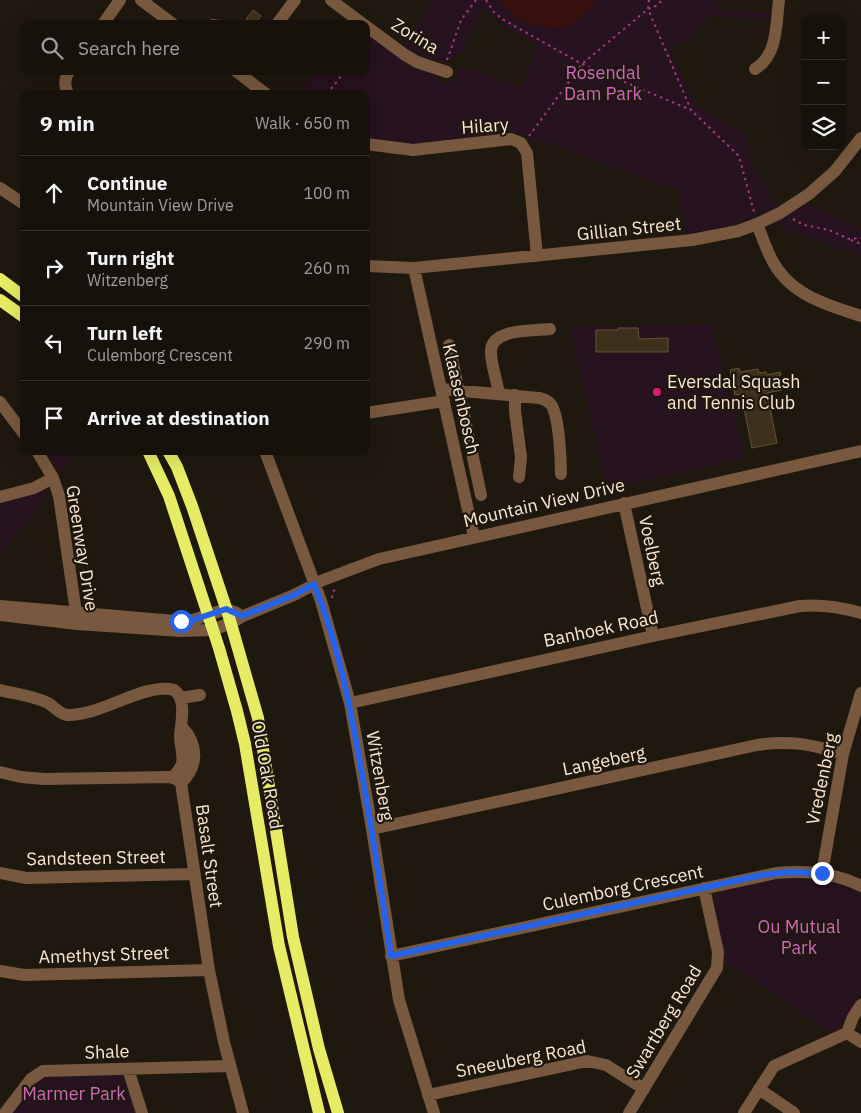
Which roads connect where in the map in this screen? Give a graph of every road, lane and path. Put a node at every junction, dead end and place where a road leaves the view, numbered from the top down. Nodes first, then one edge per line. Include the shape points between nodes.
1 (120, 0) edge
2 (141, 0) edge
3 (295, 0) edge
4 (331, 0) edge
5 (476, 0) edge
6 (486, 0) edge
7 (649, 0) edge
8 (662, 0) edge
9 (778, 0) edge
10 (648, 9) junction
11 (106, 20) edge
12 (168, 20) edge
13 (280, 20) edge
14 (358, 20) edge
15 (370, 29) edge
16 (582, 64) junction
17 (755, 70) dead end
18 (447, 72) joint
19 (67, 75) edge
20 (243, 75) edge
21 (342, 75) edge
22 (66, 90) edge
23 (261, 90) edge
24 (331, 90) edge
25 (691, 110) junction
26 (861, 138) edge
27 (370, 145) edge
28 (523, 145) junction
29 (0, 188) edge
30 (20, 201) edge
31 (780, 213) junction
32 (757, 224) junction
33 (861, 238) edge
34 (849, 239) junction
35 (861, 244) edge
36 (537, 256) junction
37 (370, 266) edge
38 (414, 268) junction
39 (0, 279) edge
40 (20, 294) edge
41 (0, 300) edge
42 (20, 314) edge
43 (861, 316) edge
44 (550, 329) dead end
45 (449, 346) dead end
46 (459, 390) junction
47 (499, 394) junction
48 (443, 395) junction
49 (515, 395) junction
50 (0, 402) edge
51 (370, 412) edge
52 (20, 429) edge
53 (861, 451) edge
54 (39, 455) edge
55 (150, 455) edge
56 (170, 455) edge
57 (266, 455) edge
58 (561, 474) dead end
59 (518, 477) dead end
60 (53, 478) junction
61 (481, 495) dead end
62 (0, 497) edge
63 (624, 503) junction
64 (474, 537) junction
65 (314, 584) junction
66 (338, 586) dead end
67 (332, 603) dead end
68 (0, 606) edge
69 (226, 609) junction
70 (208, 614) junction
71 (861, 614) edge
72 (0, 615) edge
73 (242, 616) junction
74 (77, 618) junction
75 (231, 623) junction
76 (212, 630) junction
77 (653, 636) junction
78 (0, 690) edge
79 (861, 693) edge
80 (200, 695) dead end
81 (181, 698) junction
82 (350, 703) junction
83 (842, 754) junction
84 (0, 772) edge
85 (177, 780) junction
86 (372, 829) junction
87 (0, 873) edge
88 (822, 873) junction
89 (194, 874) junction
90 (861, 886) edge
91 (704, 888) junction
92 (391, 956) junction
93 (209, 970) junction
94 (0, 971) edge
95 (861, 1005) edge
96 (847, 1032) junction
97 (861, 1042) edge
98 (230, 1066) junction
99 (128, 1069) junction
100 (644, 1089) junction
101 (759, 1089) junction
102 (428, 1095) junction
103 (5, 1113) edge
104 (142, 1113) edge
105 (243, 1113) edge
106 (319, 1113) edge
107 (338, 1113) edge
108 (434, 1113) edge
109 (629, 1113) edge
110 (744, 1113) edge
111 (794, 1113) edge

1 - 11 street
2 - 12 street
3 - 13 street
4 - 14 street, Zorina
5 - 18 path via 461,20 447,54
6 - 16 path via 502,18
7 - 10 path
8 - 10 path
9 - 17 street via 772,49 765,62
10 - 16 path
10 - 25 path
15 - 18 street, Zorina via 405,55
16 - 25 path
16 - 28 path
19 - 22 street
20 - 23 street
21 - 24 path
25 - 32 path via 739,156
26 - 31 street, Gillian Street via 822,183
27 - 28 street, Hilary via 413,150 511,139
28 - 36 street, Hilary via 528,157
29 - 30 street
31 - 32 street, Gillian Street
31 - 34 path via 804,225 829,230
32 - 36 street, Gillian Street via 723,235 692,240
32 - 43 street via 772,260 790,284 813,298
33 - 34 path
34 - 35 path
36 - 38 street, Gillian Street
37 - 38 street, Gillian Street
38 - 48 street, Klaasenbosch
39 - 40 main road
41 - 42 main road
44 - 47 street via 504,334 494,341 491,352
45 - 46 street
46 - 47 street
46 - 48 street
46 - 61 street
47 - 49 street
48 - 51 street
48 - 64 street, Klaasenbosch
49 - 58 street via 543,398 552,406 561,453
49 - 59 street via 521,457
50 - 52 street
53 - 63 street, Mountain View Drive
54 - 60 street, Greenway Drive
55 - 70 main road, Old Oak Road via 169,496
56 - 69 main road, Old Oak Road via 192,506
57 - 65 street, Witzenberg
60 - 62 street via 34,488
60 - 74 street, Greenway Drive via 60,503
63 - 64 street, Mountain View Drive
63 - 77 street, Voelberg
64 - 65 street, Mountain View Drive via 379,559
65 - 73 street, Mountain View Drive
65 - 82 street, Witzenberg
66 - 67 path via 333,592
68 - 74 street, Mountain View Drive
69 - 70 street, Mountain View Drive
69 - 73 street
69 - 75 main road, Old Oak Road
70 - 74 street, Mountain View Drive via 193,620 175,621
70 - 76 main road, Old Oak Road
71 - 77 street, Banhoek Road via 820,604 800,606
72 - 74 street, Mountain View Drive
73 - 75 street, Mountain View Drive
74 - 76 street, Mountain View Drive via 181,631
75 - 76 street, Mountain View Drive
75 - 107 main road, Old Oak Road via 258,718 293,937 319,1049
76 - 106 main road, Old Oak Road via 245,744 278,946
77 - 82 street, Banhoek Road
78 - 81 street via 41,700 66,715 98,710 148,691 174,690
79 - 83 street, Vredenberg
80 - 81 street
81 - 85 street via 182,727 192,741 194,761 190,774
82 - 86 street, Witzenberg
83 - 86 street, Langeberg via 806,743 757,745
83 - 88 street, Vredenberg
84 - 85 street via 44,779
85 - 89 street, Basalt Street
86 - 92 street, Witzenberg
87 - 89 street, Sandsteen Street via 26,878
88 - 90 street, Culemborg Crescent
88 - 91 street, Culemborg Crescent via 776,873
89 - 93 street, Basalt Street
91 - 92 street, Culemborg Crescent
91 - 100 street, Swartberg Road via 718,952 717,968
92 - 102 street, Witzenberg via 399,1000
93 - 94 street, Amethyst Street via 24,975
93 - 98 street, Basalt Street
95 - 96 street
96 - 97 street
96 - 101 street via 774,1066
98 - 99 street, Shale
98 - 105 street, Basalt Street
99 - 103 street, Shale via 39,1072
99 - 104 street
100 - 102 street, Sneeuberg Road via 606,1065 587,1061
100 - 109 street, Swartberg Road
101 - 110 street
101 - 111 street
102 - 108 street, Witzenberg

